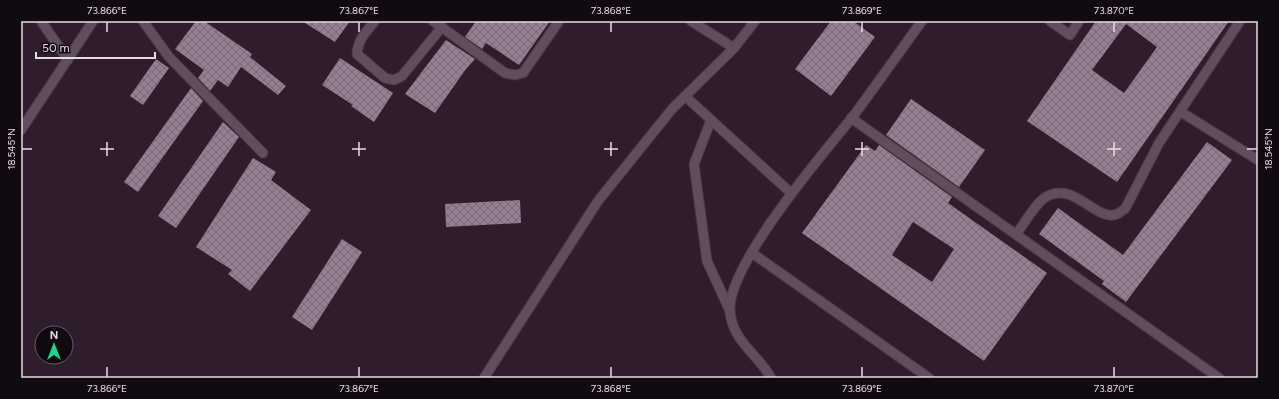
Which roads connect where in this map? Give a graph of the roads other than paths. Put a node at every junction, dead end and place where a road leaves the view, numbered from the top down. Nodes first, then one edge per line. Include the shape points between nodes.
1 (41, 21) edge
2 (93, 21) edge
3 (143, 21) edge
4 (375, 21) edge
5 (433, 21) edge
6 (559, 21) edge
7 (691, 21) edge
8 (755, 21) edge
9 (922, 21) edge
10 (1050, 21) edge
11 (1079, 21) edge
12 (1240, 21) edge
13 (442, 28) junction
14 (734, 48) junction
15 (68, 60) junction
16 (685, 96) junction
17 (1181, 112) junction
18 (851, 118) junction
19 (711, 120) junction
20 (21, 130) edge
21 (262, 153) dead end
22 (1258, 160) edge
23 (792, 193) junction
24 (1017, 233) junction
25 (752, 253) junction
26 (730, 312) junction
27 (484, 378) edge
28 (771, 378) edge
29 (929, 378) edge
30 (1219, 378) edge

1 - 15 lane
2 - 15 lane
3 - 21 lane via 169,57
4 - 13 lane via 362,36 357,54 385,78 394,80 402,76
5 - 13 lane
6 - 13 lane via 524,73 515,76 505,73
7 - 14 lane
8 - 14 lane
9 - 18 lane
10 - 11 lane via 1070,35
12 - 17 lane
14 - 16 lane
15 - 20 lane
16 - 19 lane
16 - 27 lane via 598,200
17 - 22 lane
17 - 24 lane via 1159,143 1125,209 1116,214 1107,214 1068,193 1053,193 1042,200
18 - 23 lane
18 - 24 lane
19 - 23 lane
19 - 26 lane via 694,164 707,262
23 - 25 lane
24 - 30 lane
25 - 26 lane via 733,292
25 - 29 lane
26 - 28 lane via 737,335

